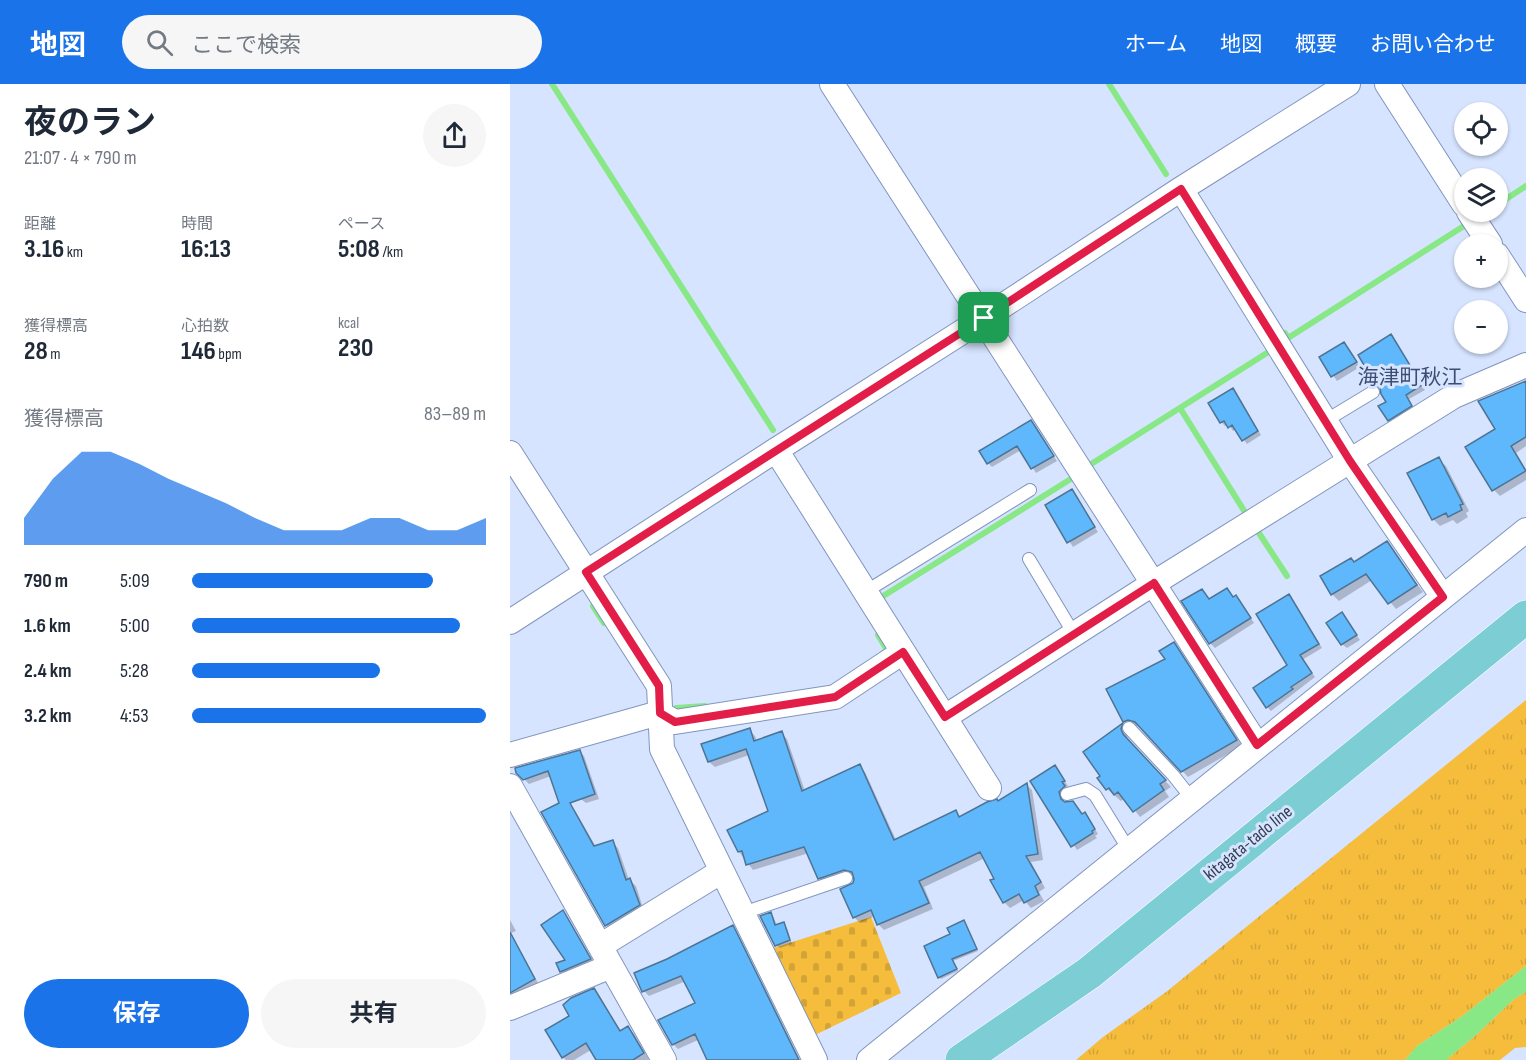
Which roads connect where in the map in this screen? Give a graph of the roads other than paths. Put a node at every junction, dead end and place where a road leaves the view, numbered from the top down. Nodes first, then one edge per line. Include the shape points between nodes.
1 (832, 84) edge
2 (1348, 84) edge
3 (1387, 84) edge
4 (1454, 188) edge
5 (1181, 189) junction
6 (1508, 272) edge
7 (1526, 300) edge
8 (984, 318) junction
9 (1526, 365) edge
10 (1372, 392) dead end
11 (1325, 421) junction
12 (776, 450) junction
13 (510, 453) edge
14 (1350, 461) junction
15 (1030, 490) dead end
16 (1526, 530) edge
17 (1029, 559) dead end
18 (586, 572) junction
19 (1154, 583) junction
20 (865, 592) junction
21 (1443, 597) junction
22 (1526, 617) edge
23 (510, 621) edge
24 (1074, 634) junction
25 (903, 652) junction
26 (660, 713) junction
27 (945, 717) junction
28 (1129, 728) dead end
29 (1257, 745) junction
30 (510, 755) edge
31 (510, 786) edge
32 (989, 788) dead end
33 (1067, 794) dead end
34 (1192, 799) junction
35 (1129, 850) junction
36 (722, 871) junction
37 (846, 878) dead end
38 (743, 913) junction
39 (606, 956) junction
40 (510, 1008) edge
41 (664, 1060) edge
42 (815, 1060) edge
43 (869, 1060) edge
44 (962, 1060) edge

1 - 8 street
2 - 5 street
3 - 4 street
5 - 8 street
5 - 11 street
6 - 7 street
8 - 12 street
8 - 19 street
9 - 14 street via 1455,396
10 - 11 lane
11 - 14 street
12 - 18 street
12 - 20 street
13 - 18 street
14 - 19 street
14 - 21 street
15 - 20 lane
16 - 21 street
17 - 24 lane
18 - 23 street
18 - 26 street via 659,686
19 - 24 street
19 - 29 street
20 - 25 street
21 - 29 street
22 - 44 main road, kitagata-tado line via 1089,973
24 - 27 street
25 - 26 street via 835,697 675,722
25 - 27 street
26 - 30 street
26 - 36 street via 662,749
27 - 32 street
28 - 34 lane
29 - 34 street
31 - 39 street
33 - 35 lane via 1086,789 1095,795
34 - 35 street
35 - 43 street
36 - 38 street
36 - 39 street
37 - 38 lane
38 - 42 street
39 - 40 street
39 - 41 street

